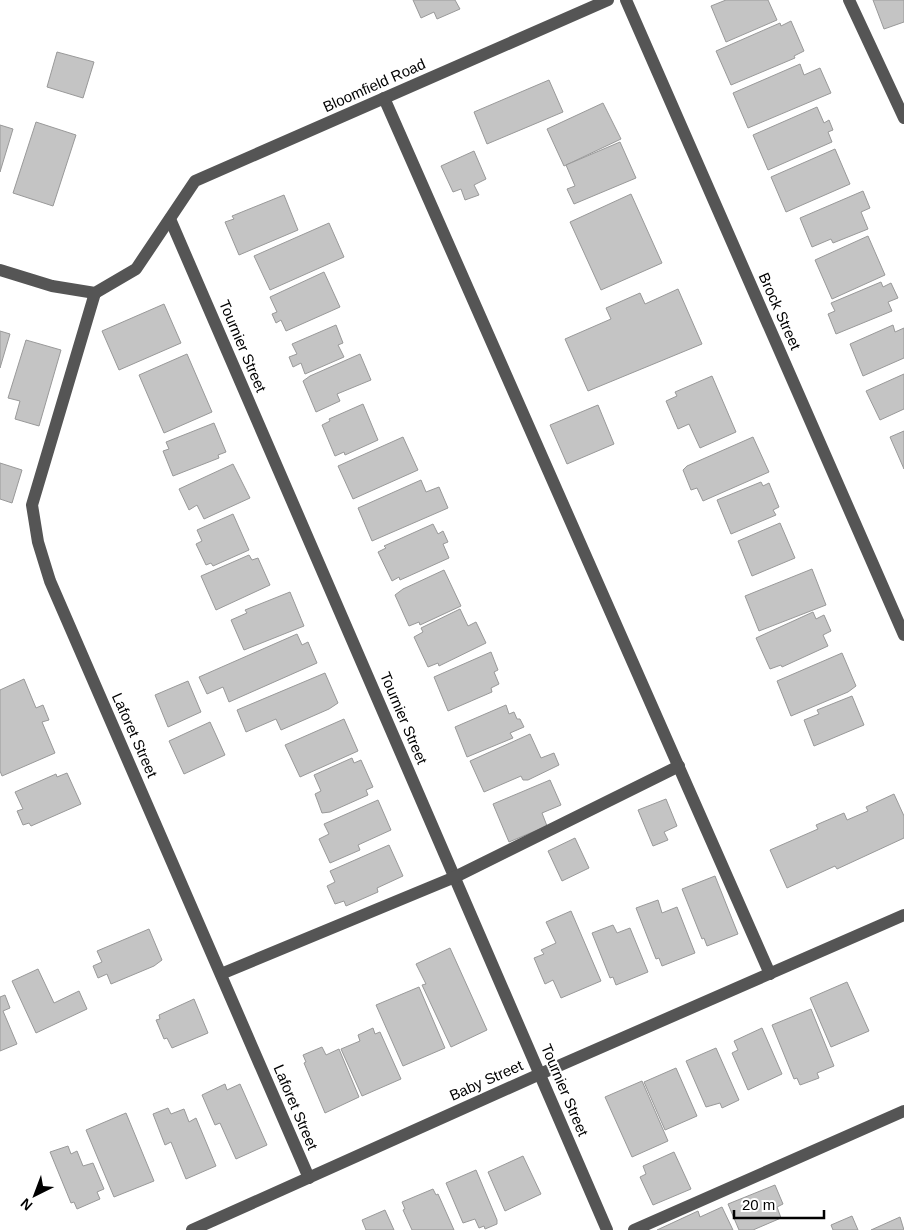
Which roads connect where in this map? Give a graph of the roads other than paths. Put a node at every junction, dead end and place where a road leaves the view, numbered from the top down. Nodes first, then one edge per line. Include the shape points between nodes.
1 (608, 0) edge
2 (626, 0) edge
3 (849, 0) edge
4 (384, 98) junction
5 (904, 118) edge
6 (170, 219) junction
7 (0, 270) edge
8 (95, 293) junction
9 (904, 635) edge
10 (679, 766) junction
11 (455, 877) junction
12 (904, 915) edge
13 (221, 974) junction
14 (770, 974) junction
15 (540, 1074) junction
16 (904, 1111) edge
17 (310, 1178) junction
18 (192, 1230) edge
19 (607, 1230) edge
20 (634, 1230) edge

1 - 4 street, Bloomfield Road
2 - 9 street, Brock Street
3 - 5 street
4 - 6 street, Bloomfield Road via 195,181
4 - 10 street
6 - 8 street, Bloomfield Road via 136,269
6 - 11 street, Tournier Street
7 - 8 street via 52,286
8 - 13 street, Laforet Street via 32,505 38,542 50,581
10 - 11 street
10 - 14 street
11 - 13 street
11 - 15 street, Tournier Street
12 - 14 street, Baby Street
13 - 17 street, Laforet Street
14 - 15 street, Baby Street
15 - 17 street, Baby Street
15 - 19 street, Tournier Street
16 - 20 street
17 - 18 street, Baby Street

